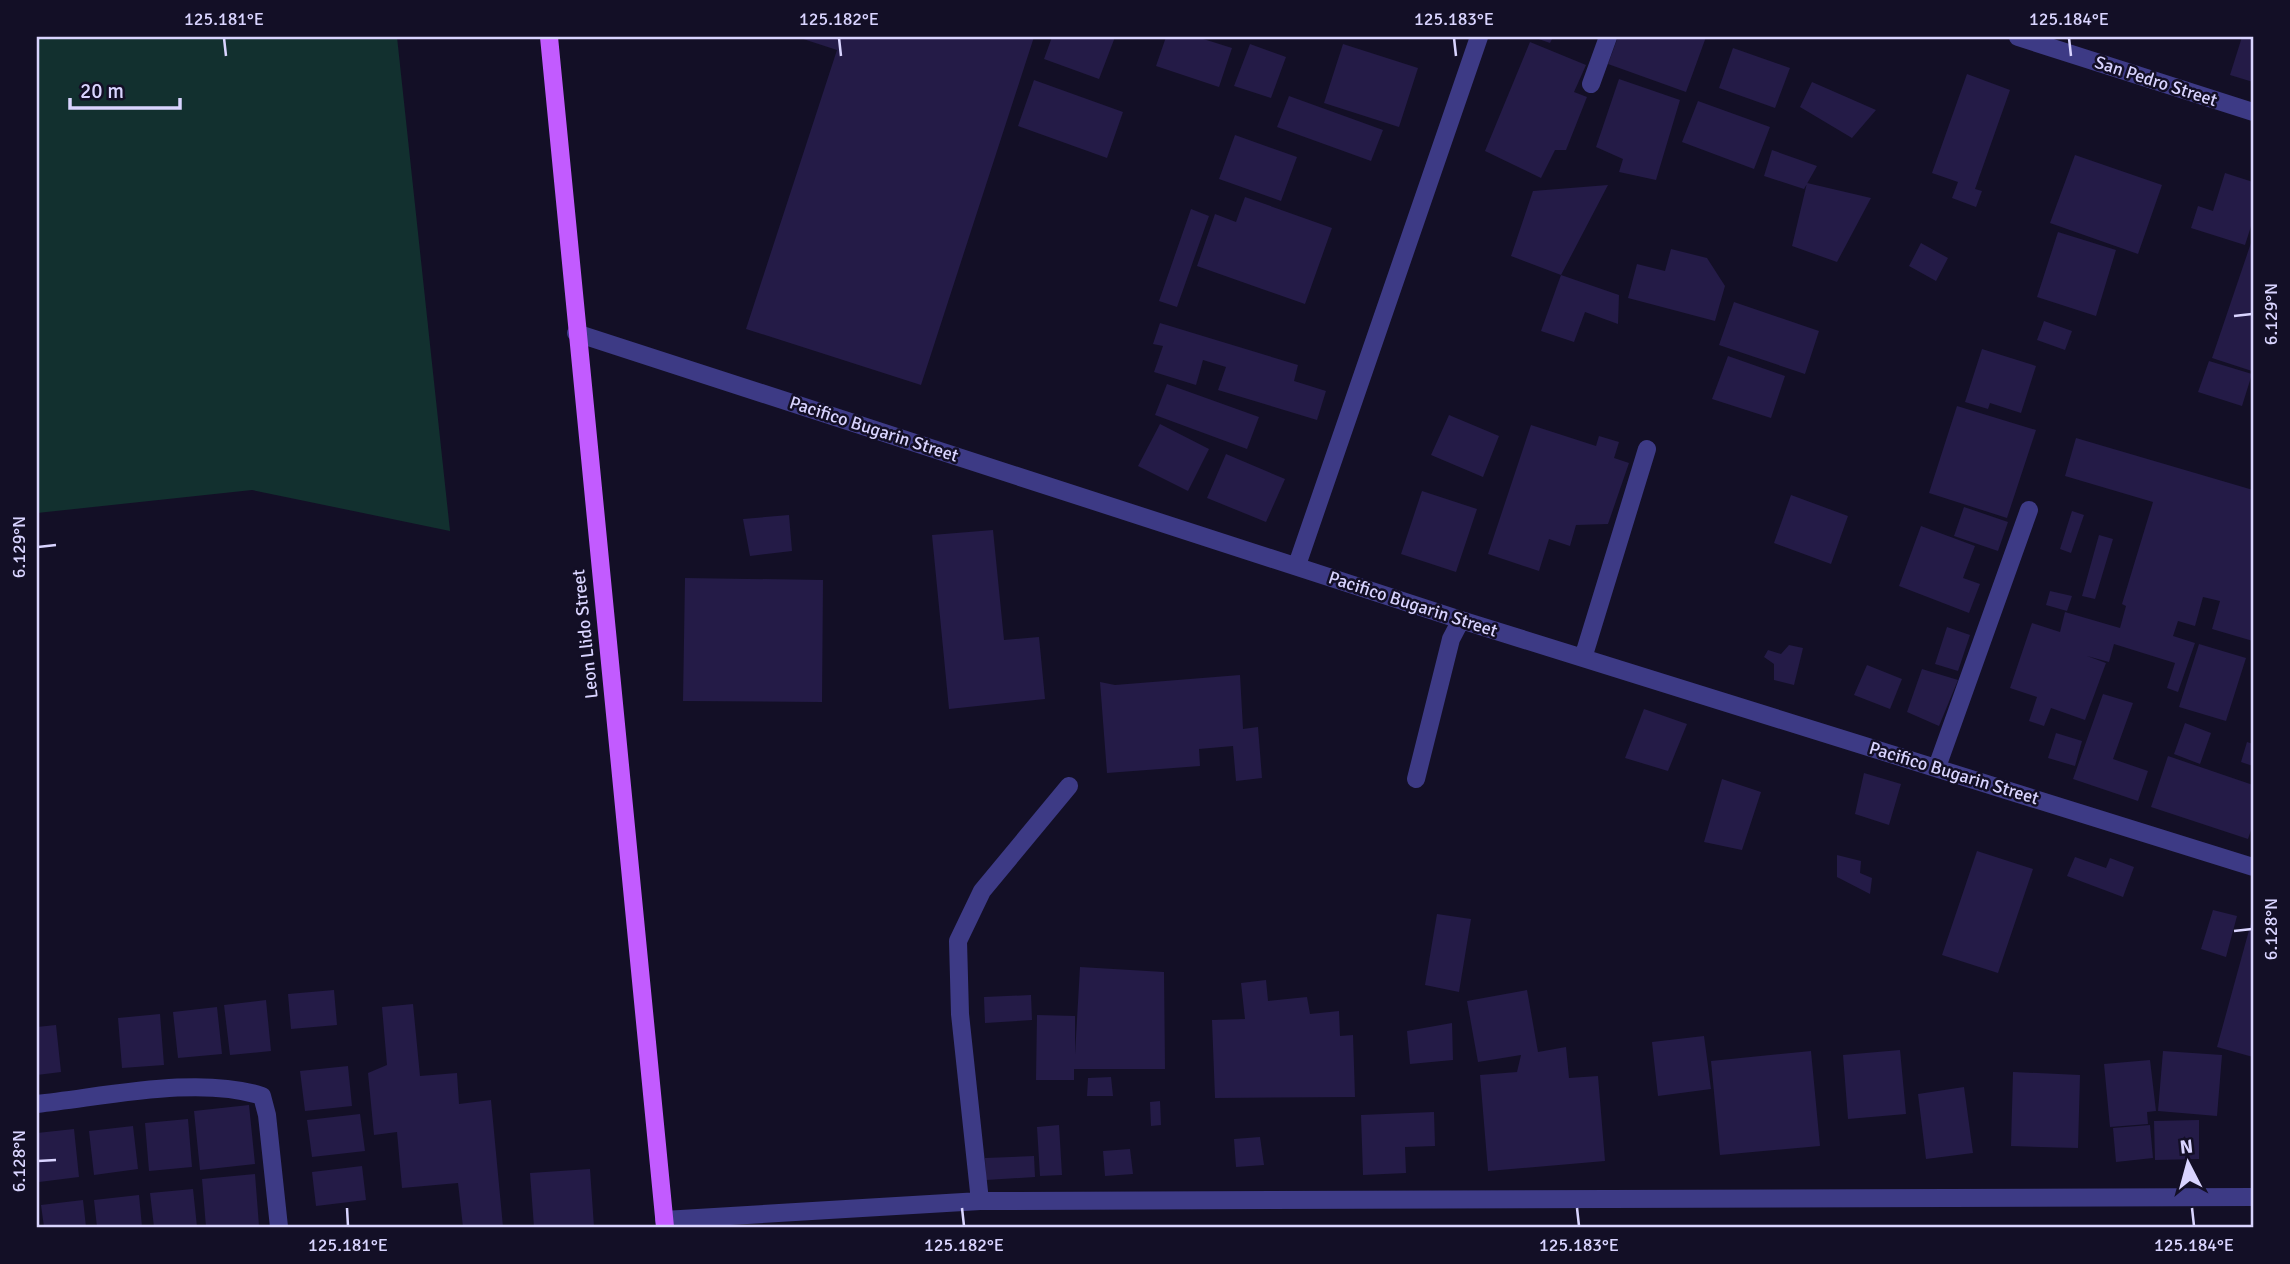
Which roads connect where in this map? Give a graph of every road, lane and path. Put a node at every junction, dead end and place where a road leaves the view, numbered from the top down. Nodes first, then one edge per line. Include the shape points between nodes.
1 (549, 37) edge
2 (1479, 37) edge
3 (1608, 37) edge
4 (2018, 37) edge
5 (1591, 84) dead end
6 (2253, 112) edge
7 (576, 332) junction
8 (1647, 449) dead end
9 (2029, 510) dead end
10 (1297, 565) junction
11 (1461, 621) junction
12 (1583, 658) junction
13 (1937, 767) junction
14 (1416, 779) dead end
15 (1069, 786) dead end
16 (2253, 867) edge
17 (37, 1104) edge
18 (2253, 1197) edge
19 (980, 1201) junction
20 (664, 1224) edge
21 (279, 1227) edge

1 - 7 main road, Leon Llido Street
2 - 10 street
3 - 5 street
4 - 6 street, San Pedro Street
7 - 10 street, Pacifico Bugarin Street
7 - 20 main road, Leon Llido Street
8 - 12 street
9 - 13 street
10 - 11 street, Pacifico Bugarin Street
11 - 12 street, Pacifico Bugarin Street
11 - 14 street via 1451,639
12 - 13 street, Pacifico Bugarin Street
13 - 16 street, Pacifico Bugarin Street
15 - 19 street via 982,891 958,941 960,1014
17 - 21 street via 205,1086 236,1087 262,1096
18 - 19 street
19 - 20 street

